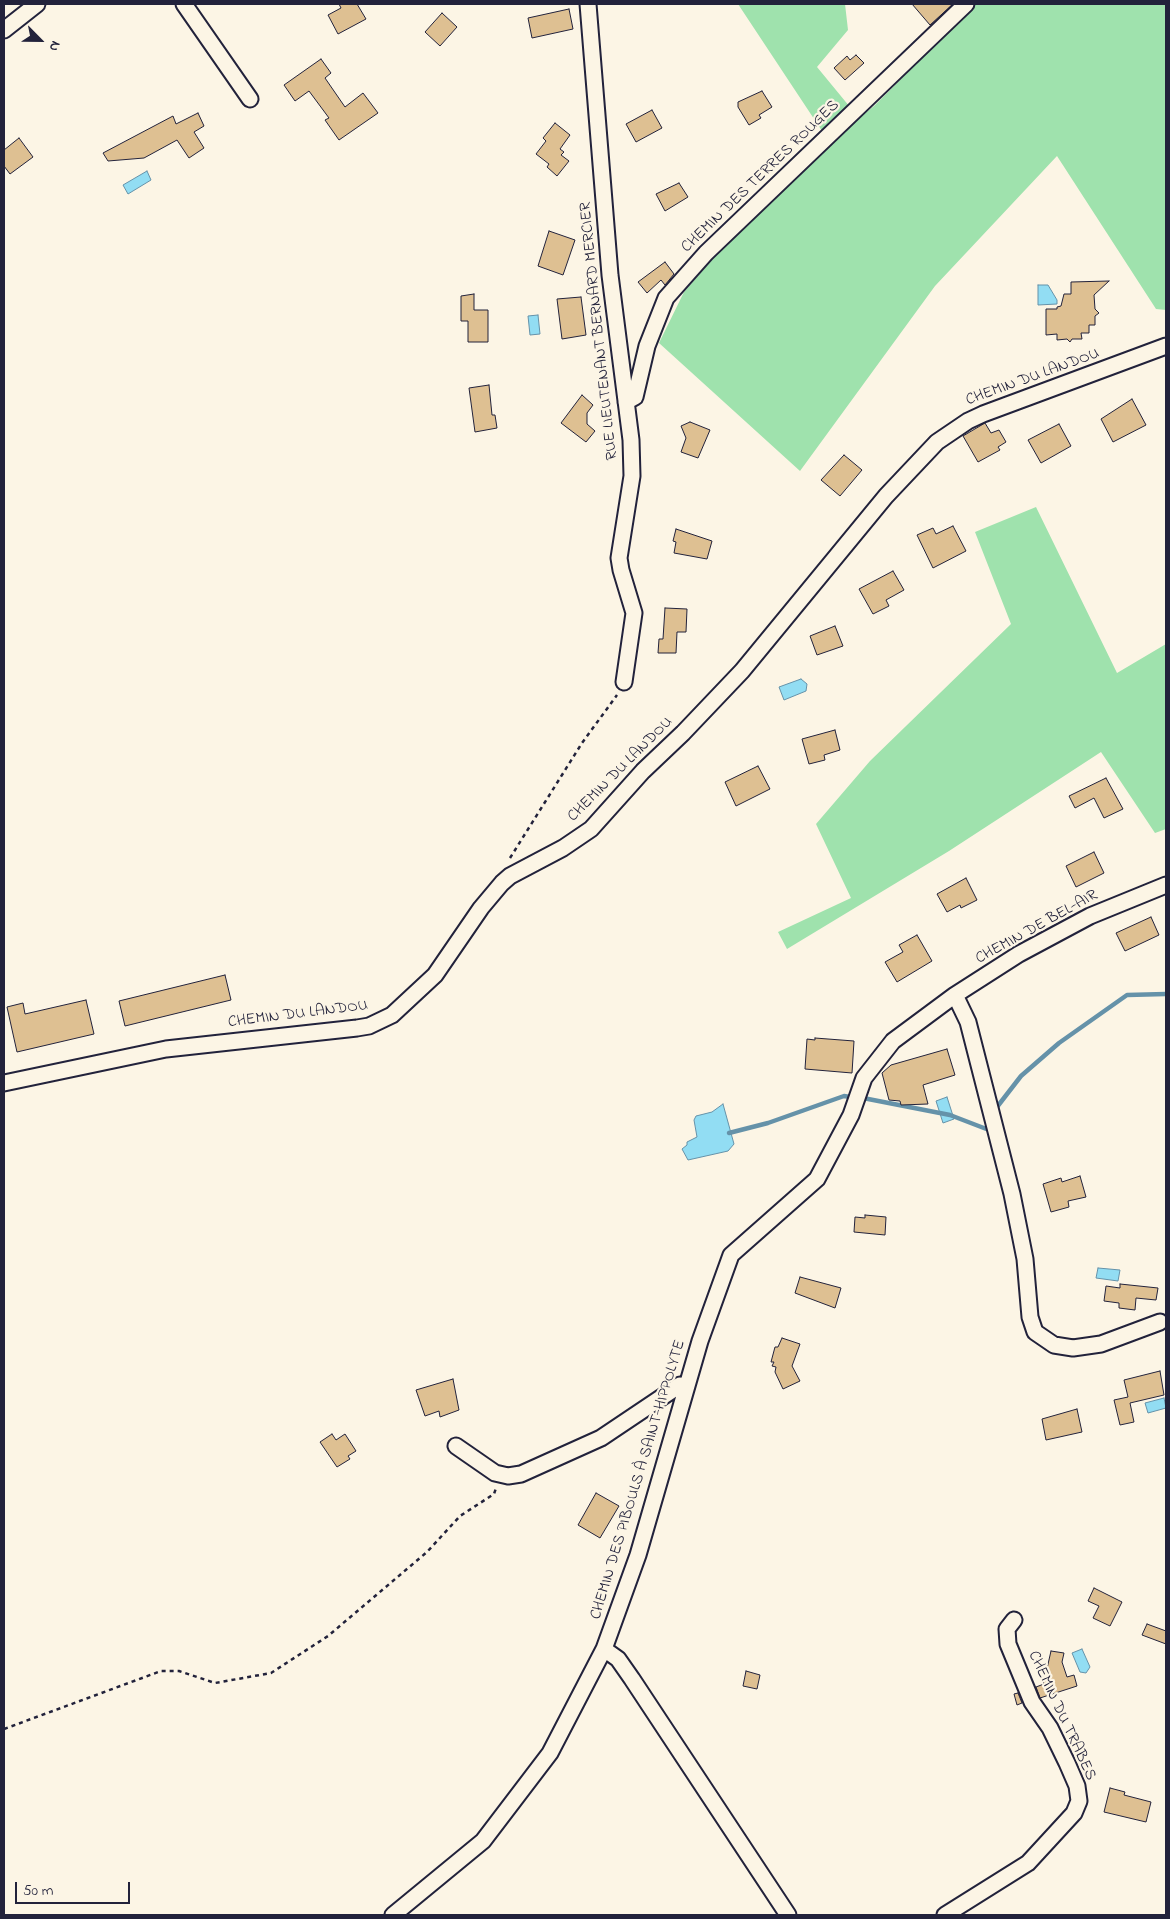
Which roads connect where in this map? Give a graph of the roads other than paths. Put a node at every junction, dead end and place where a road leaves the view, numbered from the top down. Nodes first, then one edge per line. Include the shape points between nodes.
1 (36, 4) edge
2 (184, 4) edge
3 (588, 4) edge
4 (966, 4) edge
5 (4, 30) edge
6 (250, 99) dead end
7 (1166, 346) edge
8 (626, 402) junction
9 (624, 682) road end
10 (1166, 885) edge
11 (955, 995) junction
12 (893, 1041) joint
13 (4, 1084) edge
14 (1160, 1322) dead end
15 (685, 1387) junction
16 (456, 1446) dead end
17 (1014, 1620) dead end
18 (604, 1649) junction
19 (393, 1915) edge
20 (788, 1915) edge
21 (945, 1915) edge

1 - 5 street
2 - 6 street
3 - 8 street, RUE LIEUTENANT BERNARD MERCIER via 610,275
4 - 8 street, CHEMIN DES TERRES ROUGES via 706,253 666,298 647,346 635,397
7 - 13 street, CHEMIN DU LANDOU via 983,414 937,442 886,496 742,670 643,771 602,818 563,848 510,876 481,908 435,976 402,1007 380,1022 357,1028 166,1049
8 - 9 street, RUE LIEUTENANT BERNARD MERCIER via 632,476 620,558 634,620
10 - 11 street, CHEMIN DE BEL-AIR via 1090,916 1019,954
11 - 12 street, CHEMIN DE BEL-AIR
11 - 14 street via 968,1022 1012,1194 1035,1332 1054,1345 1073,1348 1111,1341
12 - 15 street, CHEMIN DES PIBOULS À SAINT-HIPPOLYTE via 864,1078 851,1115 817,1179 731,1255
15 - 16 street via 680,1386 611,1433 522,1474 501,1475
15 - 18 street, CHEMIN DES PIBOULS À SAINT-HIPPOLYTE via 638,1555
17 - 21 street, CHEMIN DU TRABES via 1007,1629 1008,1644 1032,1702 1050,1728 1073,1778 1078,1807 1028,1863
18 - 19 street, CHEMIN DES PIBOULS À SAINT-HIPPOLYTE via 550,1753 483,1841
18 - 20 street via 618,1659

